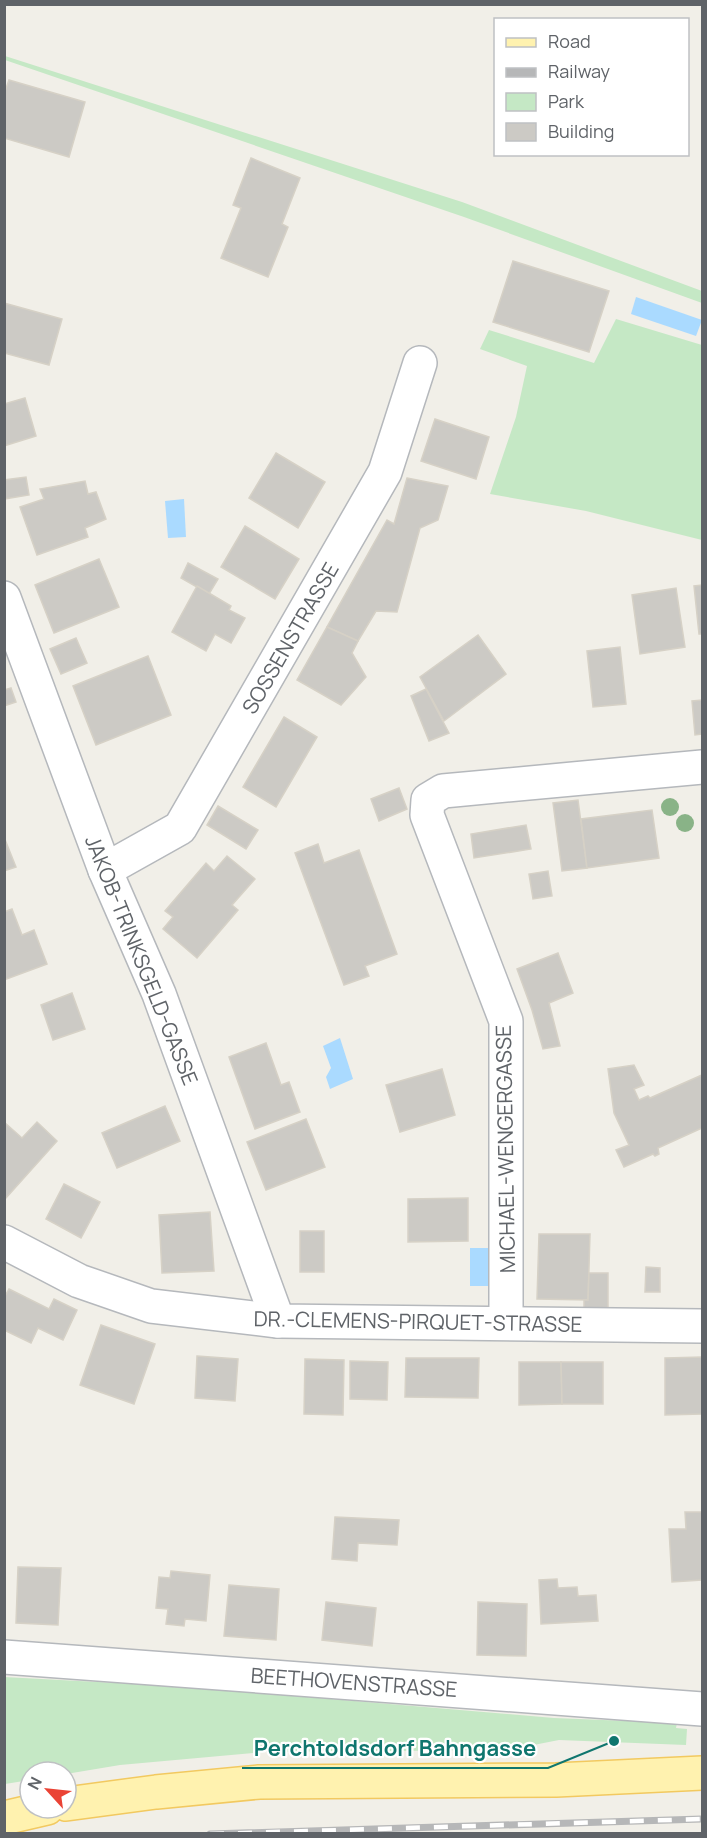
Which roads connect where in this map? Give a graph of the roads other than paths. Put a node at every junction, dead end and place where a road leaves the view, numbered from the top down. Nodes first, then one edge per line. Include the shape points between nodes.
1 (420, 363) dead end
2 (4, 598) edge
3 (702, 768) edge
4 (105, 870) junction
5 (4, 1242) edge
6 (278, 1321) junction
7 (506, 1323) junction
8 (702, 1326) edge
9 (4, 1657) edge
10 (702, 1709) edge
11 (702, 1773) edge
12 (78, 1802) edge

1 - 4 street, SOSSENSTRASSE via 385,472 180,828
2 - 4 street, JAKOB-TRINKSGELD-GASSE
3 - 7 street, MICHAEL-WENGERGASSE via 443,791 428,800 427,815 506,1021
4 - 6 street, JAKOB-TRINKSGELD-GASSE via 159,994
5 - 6 street, DR.-CLEMENS-PIRQUET-STRASSE via 79,1281 151,1306
6 - 7 street, DR.-CLEMENS-PIRQUET-STRASSE
7 - 8 street, DR.-CLEMENS-PIRQUET-STRASSE
9 - 10 street, BEETHOVENSTRASSE
11 - 12 main road via 556,1780 259,1782

